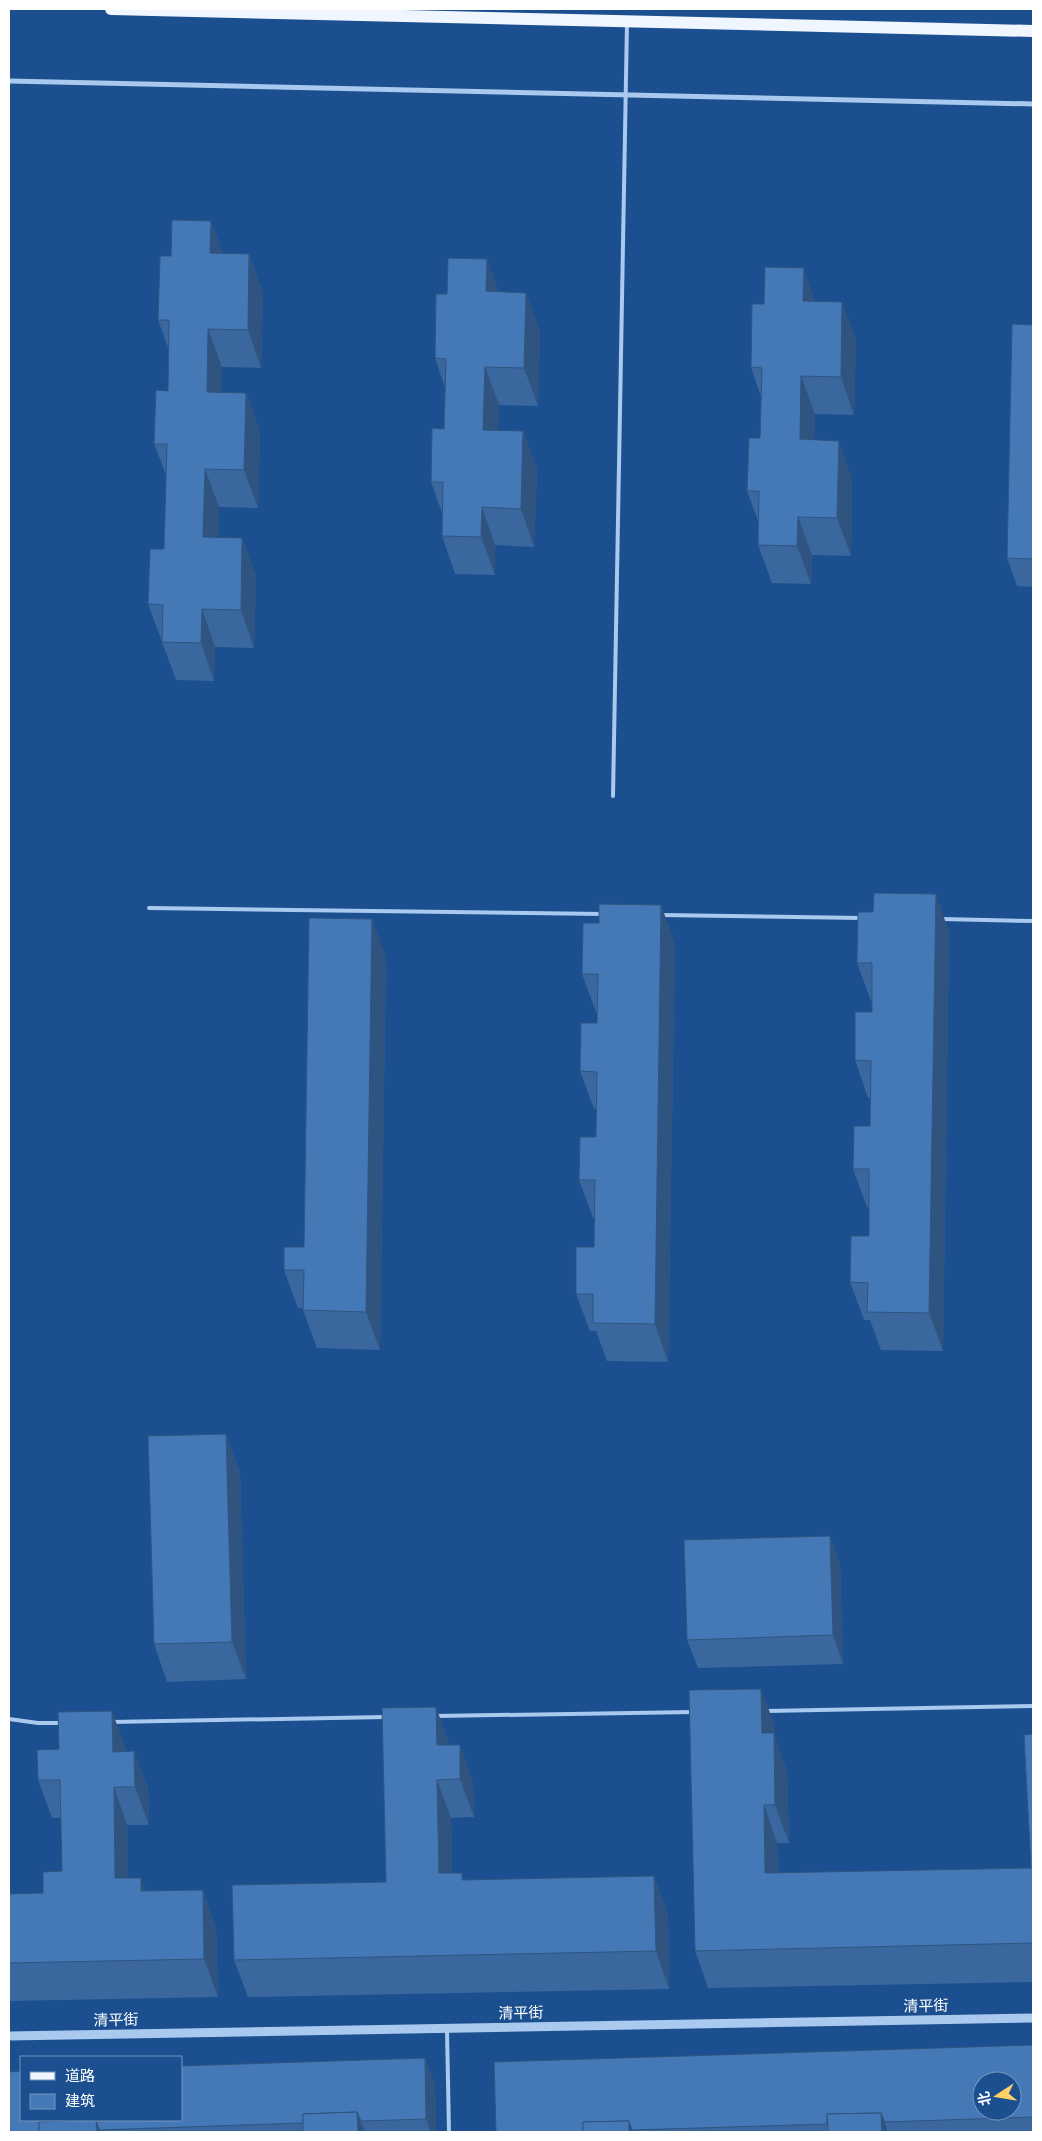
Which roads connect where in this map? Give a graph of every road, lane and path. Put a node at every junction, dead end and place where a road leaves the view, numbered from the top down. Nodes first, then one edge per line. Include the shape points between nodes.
1 (111, 9) edge
2 (627, 21) junction
3 (1033, 31) edge
4 (9, 81) edge
5 (626, 95) junction
6 (1033, 104) edge
7 (613, 796) dead end
8 (149, 908) dead end
9 (606, 914) edge
10 (656, 915) edge
11 (864, 918) edge
12 (934, 919) edge
13 (1033, 920) edge
14 (1033, 1706) edge
15 (765, 1711) dead end
16 (695, 1712) edge
17 (396, 1717) edge
18 (426, 1717) edge
19 (9, 1719) edge
20 (108, 1722) edge
21 (68, 1723) edge
22 (1033, 2018) edge
23 (447, 2028) junction
24 (9, 2036) edge
25 (449, 2132) edge

1 - 2 main road
2 - 3 main road
2 - 5 lane
4 - 5 street
5 - 6 street
5 - 7 lane
8 - 9 lane
10 - 11 lane
12 - 13 lane
14 - 15 lane
16 - 18 lane
17 - 20 lane
19 - 21 lane
22 - 23 street, 清平街
23 - 24 street, 清平街
23 - 25 lane

